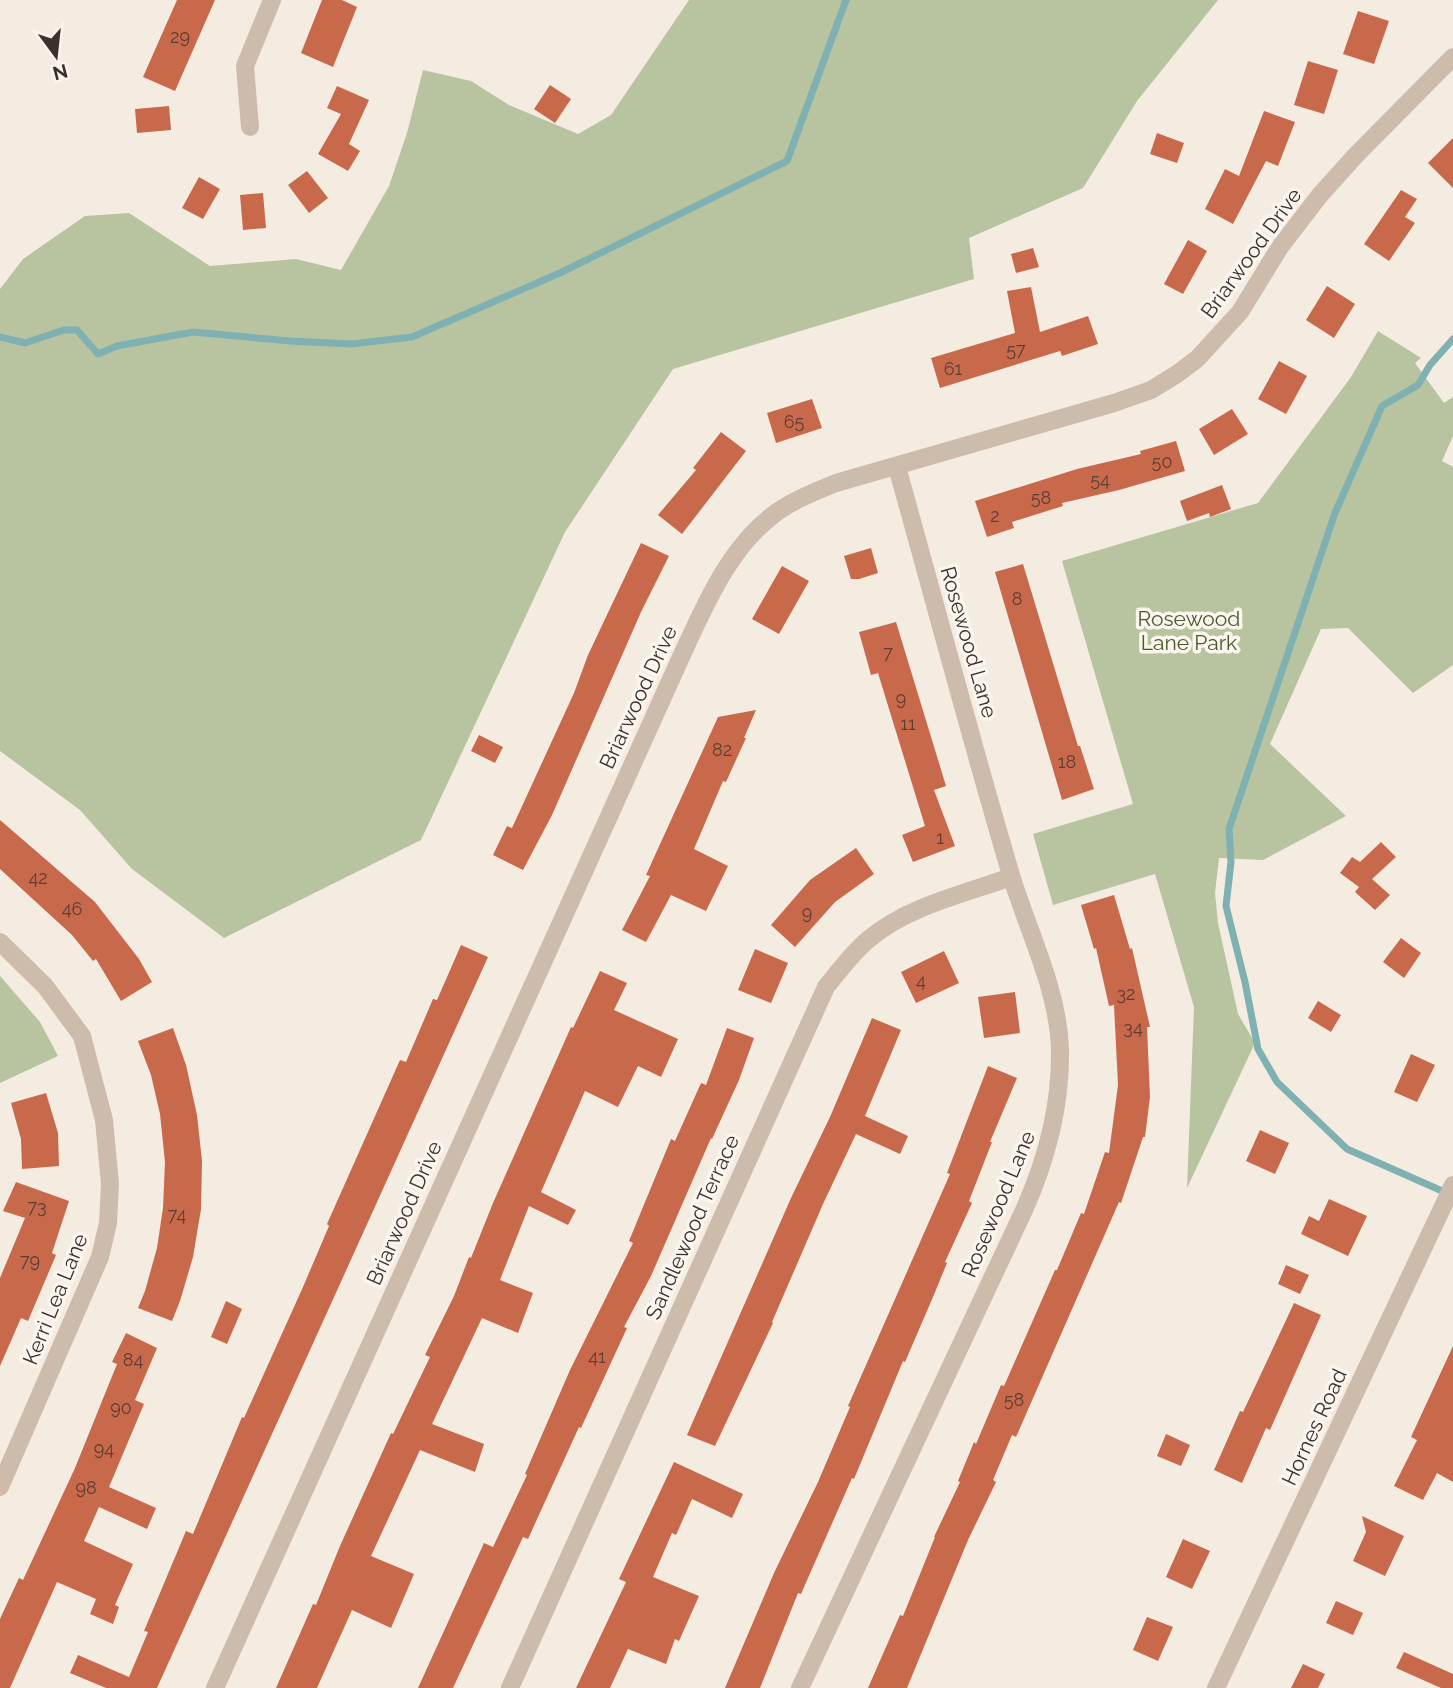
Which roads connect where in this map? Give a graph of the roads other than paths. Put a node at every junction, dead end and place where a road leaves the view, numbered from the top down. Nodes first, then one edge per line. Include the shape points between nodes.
1 (272, 0) edge
2 (1453, 57) edge
3 (250, 127) dead end
4 (897, 467) junction
5 (1011, 877) junction
6 (0, 943) edge
7 (1451, 1191) edge
8 (0, 1488) edge
9 (215, 1688) edge
10 (510, 1688) edge
11 (800, 1688) edge
12 (1216, 1688) edge

1 - 3 street via 245,66
2 - 4 street, Briarwood Drive via 1320,195 1280,247 1240,312 1178,374 1114,403
4 - 5 street, Rosewood Lane
4 - 9 street, Briarwood Drive via 836,483 798,499 772,516 720,578
5 - 10 street, Sandlewood Terrace via 888,924 852,955 826,987
5 - 11 street, Rosewood Lane via 1058,1028 1056,1118 1051,1140 1020,1220
6 - 8 street, Kerri Lea Lane via 45,986 82,1036 104,1120 110,1184 100,1257
7 - 12 street, Hornes Road

